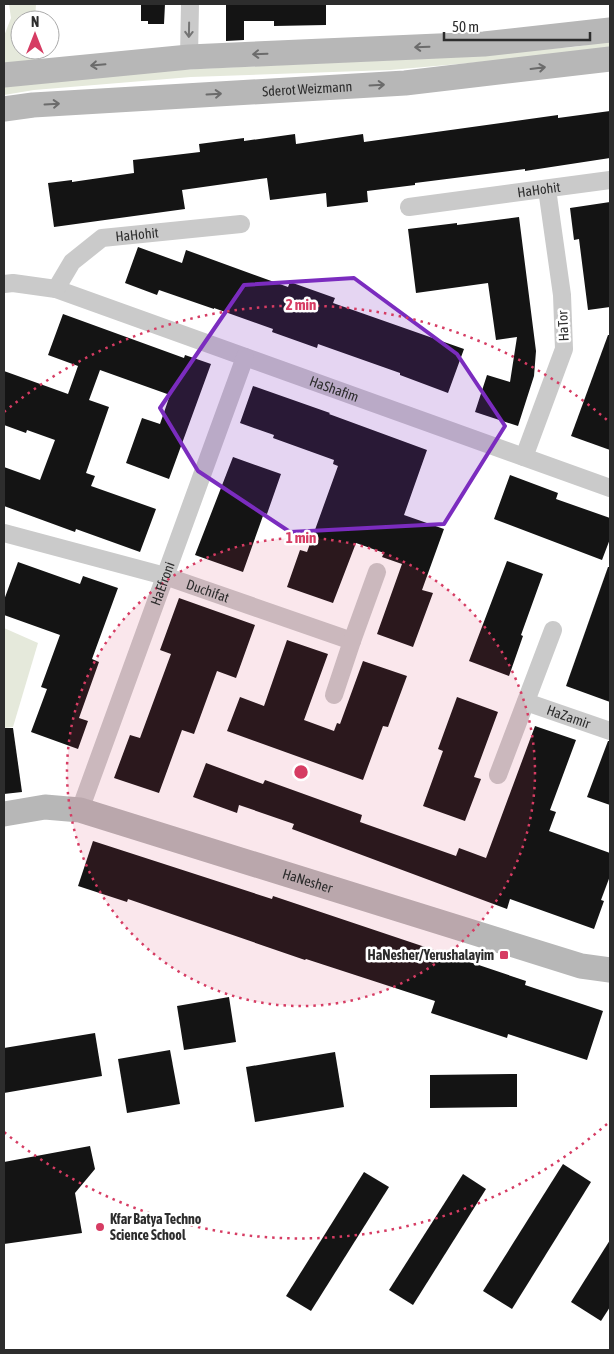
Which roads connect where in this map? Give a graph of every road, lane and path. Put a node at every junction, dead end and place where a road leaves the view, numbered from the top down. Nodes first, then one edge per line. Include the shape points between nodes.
1 (190, 4) edge
2 (610, 30) edge
3 (189, 57) junction
4 (610, 58) edge
5 (4, 75) edge
6 (4, 109) edge
7 (610, 180) edge
8 (547, 188) junction
9 (409, 207) dead end
10 (242, 224) dead end
11 (4, 284) edge
12 (56, 289) junction
13 (245, 357) junction
14 (524, 457) junction
15 (610, 488) edge
16 (4, 533) edge
17 (377, 572) dead end
18 (166, 576) junction
19 (553, 630) dead end
20 (352, 641) junction
21 (334, 695) dead end
22 (526, 702) junction
23 (610, 731) edge
24 (498, 775) dead end
25 (80, 810) junction
26 (4, 814) edge
27 (610, 970) edge

1 -> 3 street
2 -> 3 street via 484,44
3 -> 5 street
6 -> 4 street, Sderot Weizmann via 405,83
7 - 8 street, HaHohit
8 - 9 street, HaHohit
8 - 14 street, HaTor via 562,295 564,348
10 - 12 street, HaHohit via 102,238 72,262
11 - 12 street, HaShafim
12 - 13 street, HaShafim
13 - 14 street, HaShafim
13 - 18 street, HaEfroni
14 - 15 street, HaShafim
16 - 18 street, Duchifat
17 - 20 street
18 - 20 street, Duchifat
18 - 25 street, HaEfroni
19 - 22 street
20 - 21 street
22 - 23 street, HaZamir
22 - 24 street
25 - 26 street, HaNesher via 45,807
25 - 27 street, HaNesher via 581,966

